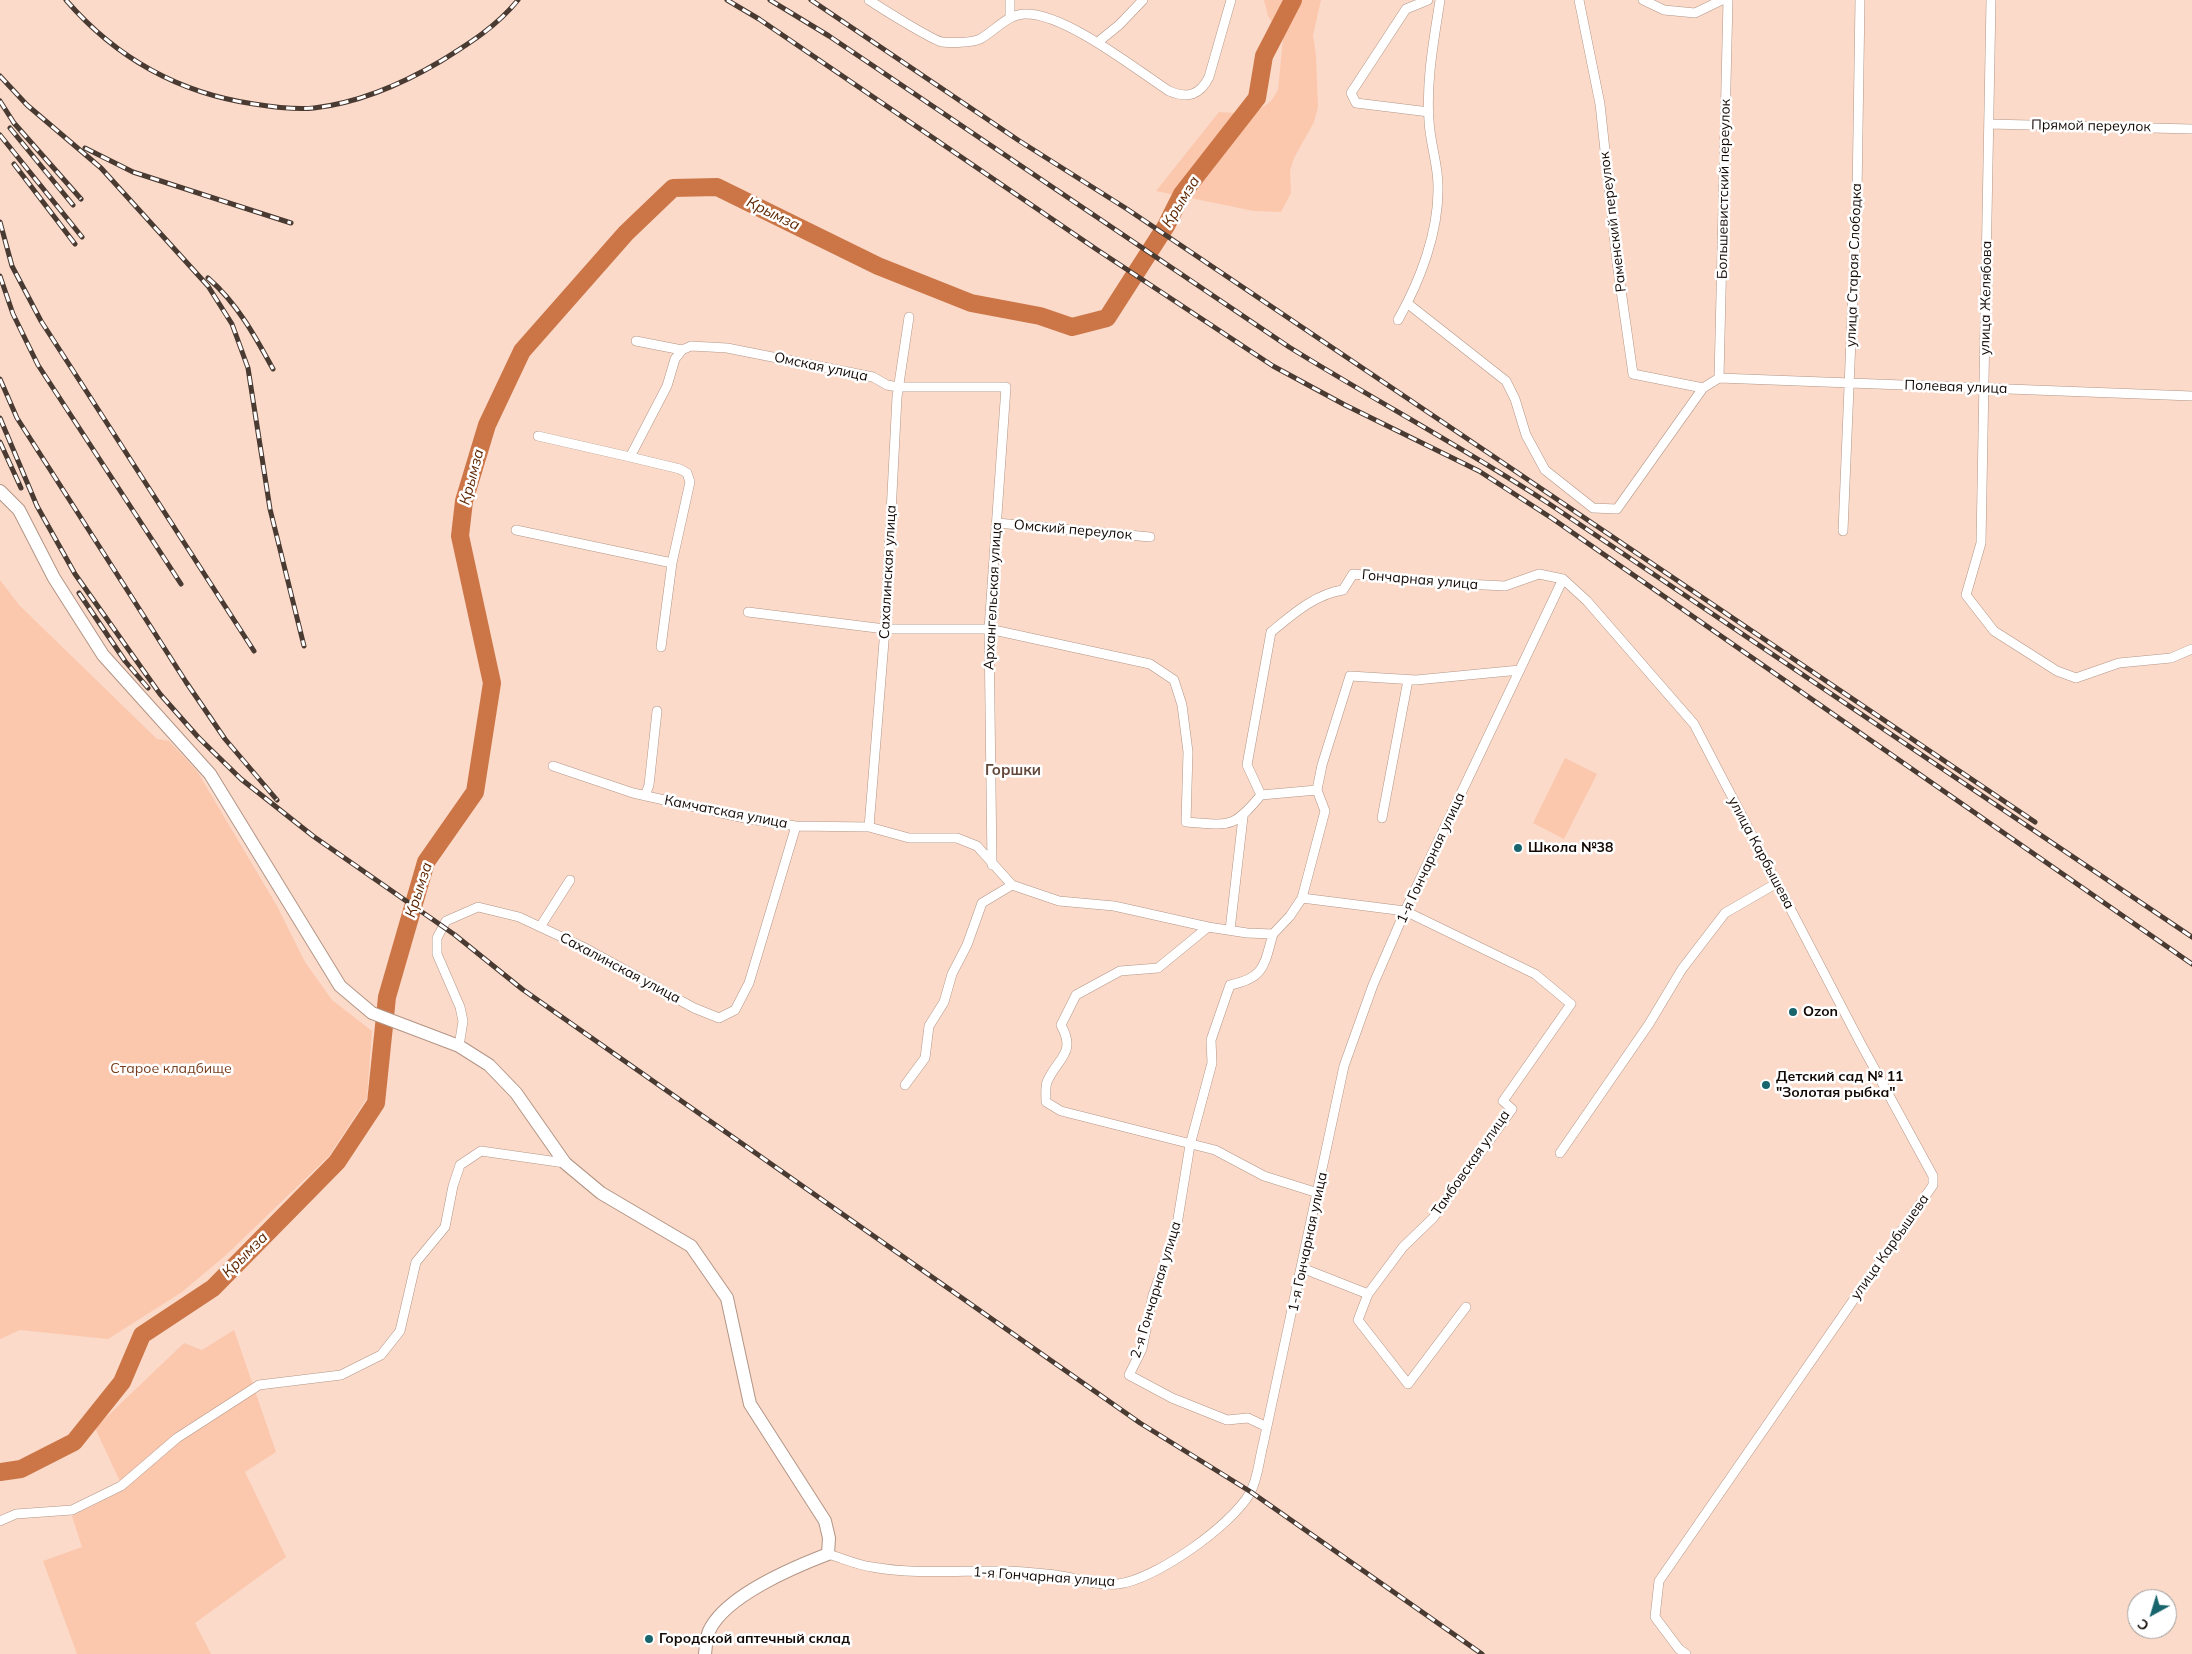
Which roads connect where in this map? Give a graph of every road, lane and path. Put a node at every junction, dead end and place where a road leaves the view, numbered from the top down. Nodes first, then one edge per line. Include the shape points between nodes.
1 (869, 0) edge
2 (1010, 0) edge
3 (1143, 0) edge
4 (1231, 0) edge
5 (1428, 0) edge
6 (1440, 0) edge
7 (1579, 0) edge
8 (1643, 0) edge
9 (1722, 0) edge
10 (1728, 0) edge
11 (1860, 0) edge
12 (1991, 0) edge
13 (1010, 18) junction
14 (1098, 42) junction
15 (1429, 112) junction
16 (1989, 124) junction
17 (2192, 128) edge
18 (1407, 303) junction
19 (909, 317) dead end
20 (1398, 320) dead end
21 (636, 341) dead end
22 (682, 350) junction
23 (1719, 378) junction
24 (1850, 383) junction
25 (898, 387) junction
26 (1006, 387) joint
27 (1703, 388) junction
28 (1985, 388) junction
29 (2192, 396) edge
30 (538, 436) dead end
31 (630, 457) junction
32 (0, 491) edge
33 (997, 523) junction
34 (516, 530) dead end
35 (1843, 531) dead end
36 (1150, 537) dead end
37 (672, 563) junction
38 (1563, 579) junction
39 (748, 612) dead end
40 (885, 629) junction
41 (989, 629) junction
42 (661, 647) dead end
43 (2192, 649) edge
44 (1520, 670) junction
45 (1408, 680) junction
46 (658, 711) dead end
47 (553, 766) dead end
48 (1317, 790) junction
49 (1261, 795) junction
50 (645, 796) junction
51 (1243, 817) junction
52 (1382, 818) dead end
53 (796, 826) junction
54 (870, 827) junction
55 (992, 865) junction
56 (570, 880) dead end
57 (1776, 883) junction
58 (1012, 886) junction
59 (1302, 898) junction
60 (1405, 911) junction
61 (540, 927) junction
62 (1208, 927) junction
63 (1230, 930) junction
64 (1273, 934) junction
65 (459, 1046) junction
66 (906, 1086) dead end
67 (1190, 1145) junction
68 (1560, 1153) dead end
69 (565, 1163) junction
70 (1318, 1193) junction
71 (1302, 1268) junction
72 (1368, 1294) junction
73 (1466, 1307) dead end
74 (1267, 1428) junction
75 (0, 1522) edge
76 (828, 1554) junction
77 (705, 1654) edge
78 (1686, 1654) edge

1 - 13 street via 940,42 979,39
2 - 13 street
3 - 14 street
4 - 14 street via 1209,77 1204,87 1189,96 1169,91
5 - 15 street via 1406,10 1350,93 1356,103
6 - 15 street via 1429,73
7 - 27 street, Раменский переулок via 1600,104 1633,374
8 - 9 street via 1664,10 1695,13
10 - 23 street, Большевистский переулок
11 - 24 street, улица Старая Слободка via 1860,102
12 - 16 street, улица Желябова
13 - 14 street via 1024,14 1040,15
15 - 18 street via 1438,186 1435,215 1424,261
16 - 17 street, Прямой переулок
16 - 28 street, улица Желябова
18 - 20 street
18 - 27 street via 1506,381 1526,435 1546,470 1594,508 1617,509
19 - 25 street, Сахалинская улица
21 - 22 street, Омская улица
22 - 25 street, Омская улица via 691,346 728,348 873,377
22 - 31 street
23 - 24 street, Полевая улица
23 - 27 street
24 - 28 street, Полевая улица
24 - 35 street, улица Старая Слободка
25 - 26 street, Омская улица
25 - 40 street, Сахалинская улица
26 - 33 street, Архангельская улица
28 - 29 street, Полевая улица
28 - 43 street, улица Желябова via 1981,543 1966,595 1994,631 2057,671 2076,678 2119,663 2171,658
30 - 31 street
31 - 37 street via 687,473 690,482
32 - 65 street via 19,510 54,578 104,655 210,774 340,986 372,1013
33 - 36 street, Омский переулок
33 - 41 street, Архангельская улица
34 - 37 street
37 - 42 street
38 - 44 street, 1-я Гончарная улица
38 - 49 street, Гончарная улица via 1539,574 1505,586 1353,574 1343,590 1328,592 1291,616 1271,632 1247,765
38 - 57 street, улица Карбышева via 1588,601 1694,724
39 - 40 street
40 - 41 street
40 - 54 street, Сахалинская улица
41 - 51 street via 1150,664 1174,680 1182,705 1188,752 1186,822 1225,825
41 - 55 street, Архангельская улица
44 - 45 street, 2-я Гончарная улица
44 - 60 street, 1-я Гончарная улица
45 - 48 street, 2-я Гончарная улица via 1350,676
45 - 52 street
46 - 50 street
47 - 50 street, Камчатская улица
48 - 49 street
48 - 59 street, 2-я Гончарная улица via 1325,811
49 - 51 street
50 - 53 street, Камчатская улица
51 - 63 street
53 - 54 street, Камчатская улица
53 - 61 street, Сахалинская улица via 748,983 735,1010 719,1018
54 - 55 street, Камчатская улица via 910,838 956,838 977,846
55 - 58 street, Камчатская улица
56 - 61 street
57 - 68 street via 1725,912 1682,969 1649,1024
57 - 78 street, улица Карбышева via 1932,1176 1933,1186 1659,1582 1654,1617
58 - 62 street, Камчатская улица via 1059,901 1114,906
58 - 66 street via 982,903 952,974 944,1002 929,1026 925,1058
59 - 60 street
59 - 64 street, 2-я Гончарная улица
60 - 70 street, 1-я Гончарная улица via 1373,985 1344,1066
60 - 72 street, Тамбовская улица via 1535,974 1571,1004 1503,1101 1512,1109 1433,1218 1403,1247
61 - 65 street, Сахалинская улица via 519,917 478,907 446,921 436,938 436,954 460,1007 463,1022
62 - 63 street
62 - 67 street via 1158,968 1120,971 1076,995 1061,1025 1068,1038 1066,1052 1046,1084 1046,1102 1061,1111
63 - 64 street
64 - 67 street, 2-я Гончарная улица via 1258,975 1248,982 1230,985 1211,1040 1212,1064
65 - 69 street via 489,1065 516,1093
67 - 70 street via 1215,1150 1264,1176
67 - 74 street, 2-я Гончарная улица via 1176,1231 1153,1295 1142,1349 1129,1375 1172,1398 1227,1420 1248,1418
69 - 75 street via 481,1151 460,1165 445,1227 416,1262 400,1331 381,1355 341,1375 259,1385 177,1438 121,1486 72,1510 16,1514
69 - 76 street via 600,1193 691,1246 727,1298 750,1404 825,1521
70 - 71 street, 1-я Гончарная улица
71 - 72 street
71 - 74 street, 1-я Гончарная улица
72 - 73 street via 1358,1320 1408,1384
74 - 76 street, 1-я Гончарная улица via 1251,1492 1238,1510 1190,1550 1119,1584 1010,1571 871,1567
76 - 77 street via 791,1568 725,1611 709,1632

